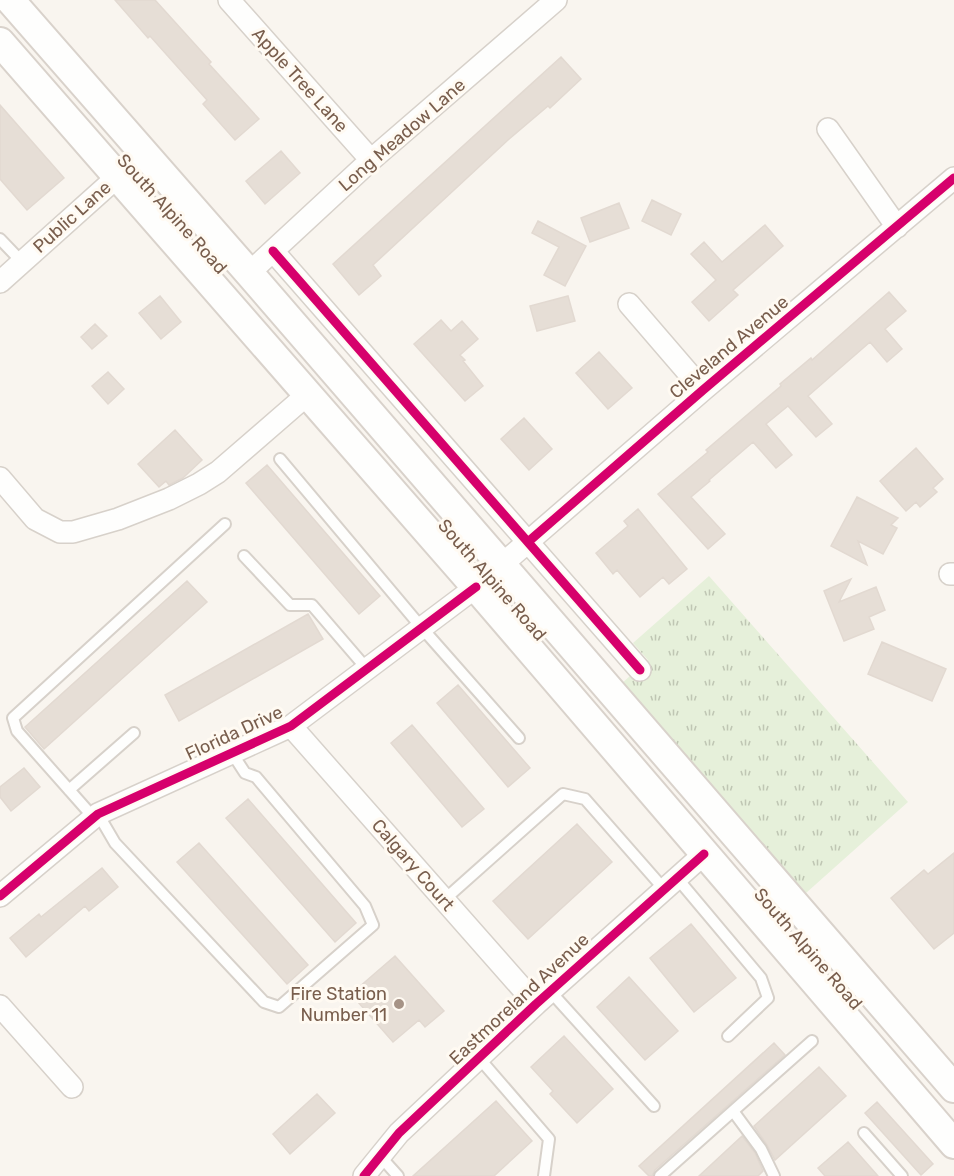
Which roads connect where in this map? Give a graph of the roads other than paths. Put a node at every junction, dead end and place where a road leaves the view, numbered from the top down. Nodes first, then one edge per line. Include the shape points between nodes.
1 (10, 0) edge
2 (230, 0) edge
3 (556, 0) edge
4 (0, 42) edge
5 (828, 129) dead end
6 (144, 153) junction
7 (371, 160) junction
8 (117, 177) junction
9 (954, 178) edge
10 (897, 227) junction
11 (0, 239) edge
12 (273, 251) junction
13 (22, 262) junction
14 (249, 273) junction
15 (0, 282) edge
16 (629, 304) dead end
17 (703, 390) junction
18 (308, 394) junction
19 (280, 459) dead end
20 (0, 478) edge
21 (225, 524) dead end
22 (528, 542) junction
23 (244, 556) dead end
24 (502, 565) junction
25 (476, 587) junction
26 (422, 628) junction
27 (367, 669) junction
28 (640, 670) dead end
29 (291, 726) junction
30 (134, 733) dead end
31 (519, 738) dead end
32 (232, 753) junction
33 (69, 790) junction
34 (96, 816) junction
35 (704, 854) junction
36 (671, 884) junction
37 (0, 896) edge
38 (444, 900) junction
39 (543, 997) junction
40 (0, 1006) edge
41 (728, 1036) dead end
42 (812, 1041) dead end
43 (479, 1058) junction
44 (72, 1087) dead end
45 (954, 1088) edge
46 (654, 1106) dead end
47 (733, 1111) junction
48 (864, 1133) dead end
49 (953, 1140) edge
50 (380, 1156) junction
51 (364, 1176) edge
52 (398, 1176) edge
53 (544, 1176) edge
54 (660, 1176) edge
55 (774, 1176) edge
56 (902, 1176) edge

1 - 6 main road, South Alpine Road
2 - 7 street, Apple Tree Lane
3 - 7 street, Long Meadow Lane
4 - 8 main road, South Alpine Road
5 - 10 street
6 - 8 street, Public Lane
6 - 14 main road, South Alpine Road
7 - 12 street, Long Meadow Lane
8 - 13 street, Public Lane
8 - 18 main road, South Alpine Road
9 - 10 street, Cleveland Avenue
10 - 17 street, Cleveland Avenue
11 - 13 lane
12 - 14 street, Long Meadow Lane
12 - 22 street
13 - 15 street, Public Lane
14 - 24 main road, South Alpine Road
16 - 17 street, Cleveland Avenue
17 - 22 street, Cleveland Avenue
18 - 20 street via 200,484 118,519 73,532 60,532 35,519
18 - 25 main road, South Alpine Road
19 - 26 lane
21 - 33 lane via 13,718 17,731
22 - 24 street, Cleveland Avenue
22 - 28 street
23 - 27 lane via 290,605 312,605
24 - 25 street, Cleveland Avenue
24 - 45 main road, South Alpine Road
25 - 26 street, Florida Drive
25 - 35 main road, South Alpine Road
26 - 27 street, Florida Drive
26 - 31 lane
27 - 29 street, Florida Drive
29 - 32 street, Florida Drive
29 - 38 street, Calgary Court
30 - 33 lane
32 - 34 street, Florida Drive
32 - 34 lane via 245,773 256,777 365,906 373,925 279,1007 264,1002 240,977 115,843
33 - 34 lane
34 - 37 street, Florida Drive
35 - 36 street, Eastmoreland Avenue
35 - 49 main road, South Alpine Road
36 - 38 lane via 585,799 563,794
36 - 39 street, Eastmoreland Avenue
36 - 41 lane via 761,978 768,998
38 - 39 street, Calgary Court
39 - 43 street, Eastmoreland Avenue
39 - 46 lane
40 - 44 street
42 - 47 lane
43 - 50 street, Eastmoreland Avenue
43 - 53 lane via 549,1138
47 - 54 lane
47 - 55 lane via 761,1149
48 - 56 lane
50 - 51 street, Eastmoreland Avenue
50 - 52 lane

